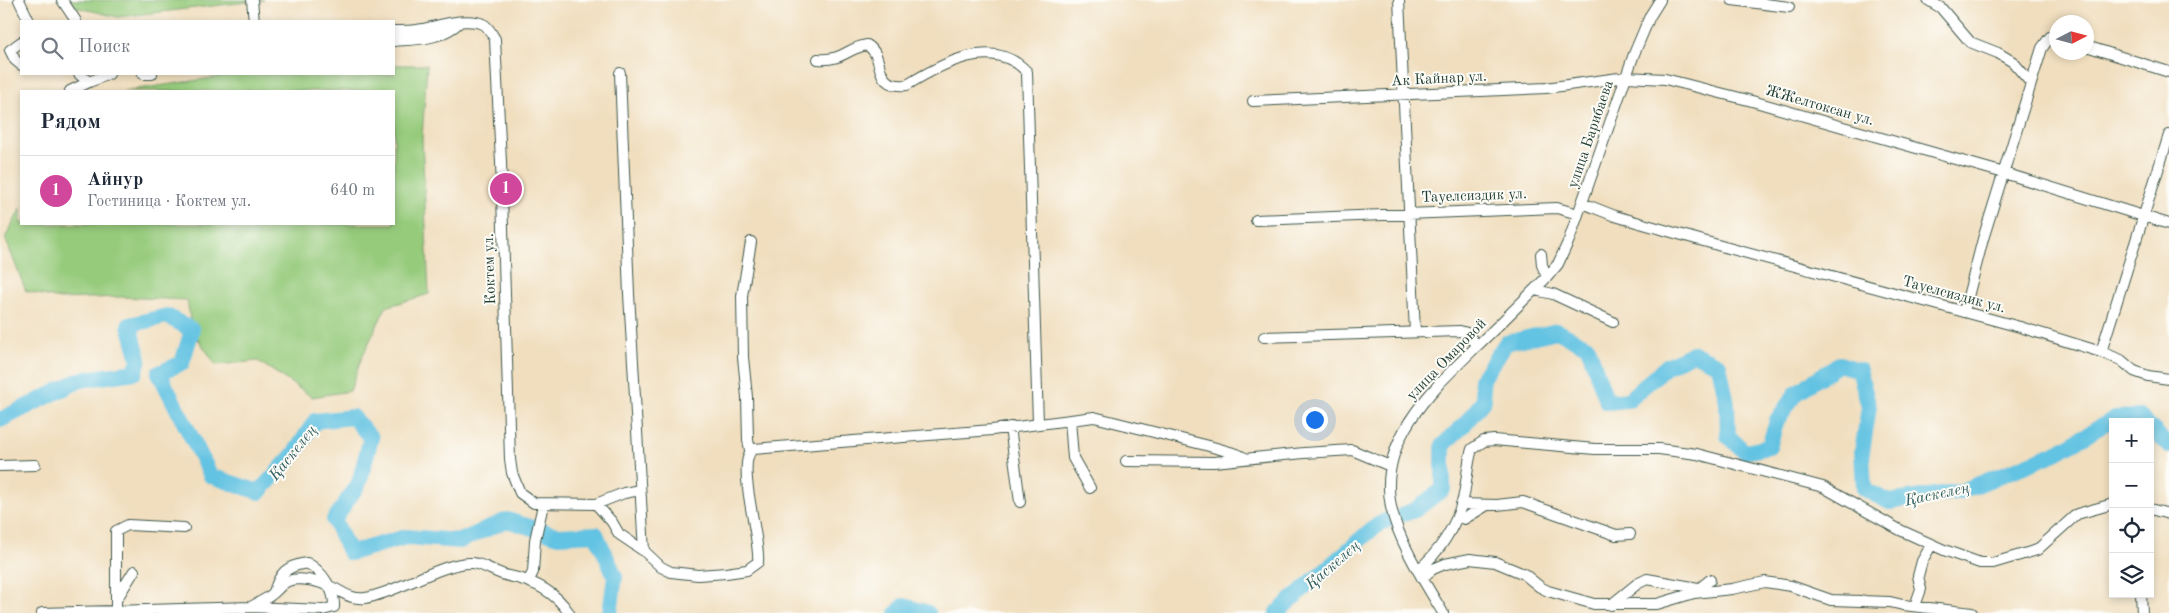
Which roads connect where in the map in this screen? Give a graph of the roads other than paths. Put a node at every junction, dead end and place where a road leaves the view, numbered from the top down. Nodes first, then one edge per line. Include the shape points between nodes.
1 (19, 0) edge
2 (62, 0) edge
3 (252, 0) edge
4 (1399, 0) edge
5 (1660, 0) edge
6 (1732, 0) edge
7 (1928, 0) edge
8 (1789, 7) dead end
9 (29, 20) edge
10 (75, 20) edge
11 (254, 20) edge
12 (460, 22) junction
13 (395, 32) edge
14 (2049, 38) edge
15 (395, 41) edge
16 (20, 43) edge
17 (2094, 49) edge
18 (818, 59) dead end
19 (20, 64) edge
20 (2169, 72) edge
21 (620, 73) dead end
22 (80, 75) edge
23 (106, 75) edge
24 (1626, 77) junction
25 (89, 82) junction
26 (2031, 83) junction
27 (72, 90) edge
28 (1403, 94) junction
29 (1253, 101) dead end
30 (2169, 135) edge
31 (2004, 173) junction
32 (1582, 203) junction
33 (1409, 212) junction
34 (1578, 214) junction
35 (2143, 216) junction
36 (1256, 220) dead end
37 (2169, 224) edge
38 (751, 242) dead end
39 (1541, 254) dead end
40 (1548, 277) junction
41 (1535, 290) junction
42 (1964, 312) junction
43 (1613, 322) dead end
44 (1415, 332) junction
45 (1264, 337) dead end
46 (1477, 346) junction
47 (2101, 352) junction
48 (2169, 379) edge
49 (1070, 420) junction
50 (1038, 423) junction
51 (1010, 427) junction
52 (750, 450) junction
53 (1244, 458) junction
54 (1126, 461) dead end
55 (0, 466) edge
56 (35, 466) dead end
57 (1390, 466) junction
58 (1090, 488) dead end
59 (640, 490) junction
60 (1020, 502) dead end
61 (596, 504) junction
62 (1461, 504) junction
63 (544, 505) junction
64 (1490, 505) junction
65 (2109, 505) edge
66 (2154, 510) edge
67 (2169, 514) edge
68 (1464, 519) dead end
69 (184, 528) dead end
70 (1630, 534) dead end
71 (1932, 544) junction
72 (644, 551) junction
73 (116, 563) junction
74 (1420, 574) junction
75 (531, 576) junction
76 (1710, 580) dead end
77 (330, 586) junction
78 (1696, 590) junction
79 (274, 592) junction
80 (2141, 598) edge
81 (116, 600) junction
82 (1611, 605) junction
83 (1915, 606) junction
84 (251, 607) junction
85 (1902, 609) edge
86 (197, 610) edge
87 (116, 611) junction
88 (42, 613) edge
89 (569, 613) edge
90 (1443, 613) edge
91 (1972, 613) edge
92 (2142, 613) edge

1 - 9 street
2 - 10 street
3 - 11 street
4 - 28 street
5 - 24 street, улица Барибаева via 1642,34
6 - 8 street
7 - 26 street via 1941,8 1970,42 2012,62
12 - 13 street
12 - 15 street via 436,37
12 - 63 street, Коктем ул. via 484,24 494,39 510,459 516,486 527,500
14 - 26 street
16 - 19 street via 10,50
17 - 20 street
18 - 50 street via 839,58 867,46 875,52 880,74 885,80 901,86 971,55 988,54 1012,59 1027,72
21 - 59 street
22 - 25 street
23 - 25 street
24 - 28 street, Ак Кайнар ул. via 1546,88
24 - 31 street, ЖЖелтоксан ул. via 1684,82
24 - 32 street, улица Барибаева
25 - 27 street
26 - 31 street
28 - 29 street, Ак Кайнар ул.
28 - 33 street
30 - 35 street
31 - 35 street, ЖЖелтоксан ул.
31 - 42 street
32 - 34 street, улица Барибаева
32 - 42 street, Тауелсиздик ул. via 1615,216
33 - 34 street, Тауелсиздик ул. via 1557,208
33 - 36 street
33 - 44 street, Тауелсиздик ул.
34 - 40 street, улица Барибаева via 1558,264
35 - 37 street, ЖЖелтоксан ул.
35 - 47 street
38 - 52 street via 742,296
39 - 40 street
40 - 41 street, улица Омаровой
41 - 43 street via 1553,294
41 - 46 street, улица Омаровой
42 - 47 street, Тауелсиздик ул.
44 - 45 street
44 - 46 street via 1460,331 1467,333
46 - 57 street, улица Омаровой via 1413,415 1401,434
47 - 48 street, Тауелсиздик ул. via 2121,360 2134,371
49 - 50 street
49 - 53 street via 1102,418
49 - 58 street via 1073,458
50 - 51 street
51 - 52 street
51 - 60 street
52 - 72 street via 747,476 759,554 754,567 698,576 680,574 661,567
53 - 54 street via 1214,462
53 - 57 street via 1352,450
55 - 56 street
57 - 74 street, улица Омаровой via 1391,509
59 - 61 street
59 - 72 street
61 - 63 street
61 - 72 street via 619,534
62 - 64 street
62 - 71 street via 1472,449 1484,441 1508,440 1595,449 1659,449 1697,454 1823,487
62 - 74 street via 1451,530
63 - 75 street via 535,540
64 - 68 street
64 - 70 street via 1523,502 1616,535
65 - 71 street via 2077,514 2037,550 1992,563 1967,559
66 - 67 street
69 - 73 street via 122,527 116,531
71 - 83 street via 1922,561 1918,576 1921,589
73 - 81 street
73 - 81 street via 136,572
74 - 82 street via 1457,560 1495,562 1524,574 1548,591 1594,604
74 - 90 street, улица Омаровой
75 - 77 street via 504,575 474,563 450,568 390,592 362,599 346,596
75 - 89 street via 544,582
76 - 78 street
77 - 79 street via 307,580 290,580
77 - 79 street via 316,569 299,564 285,571
77 - 84 street via 334,604 330,610
78 - 82 street via 1657,604
78 - 82 street via 1647,579
78 - 85 street via 1780,583 1831,600 1890,602
79 - 84 street
80 - 92 street
81 - 87 street
83 - 85 street
83 - 91 street
84 - 86 street
86 - 87 street
87 - 88 street

